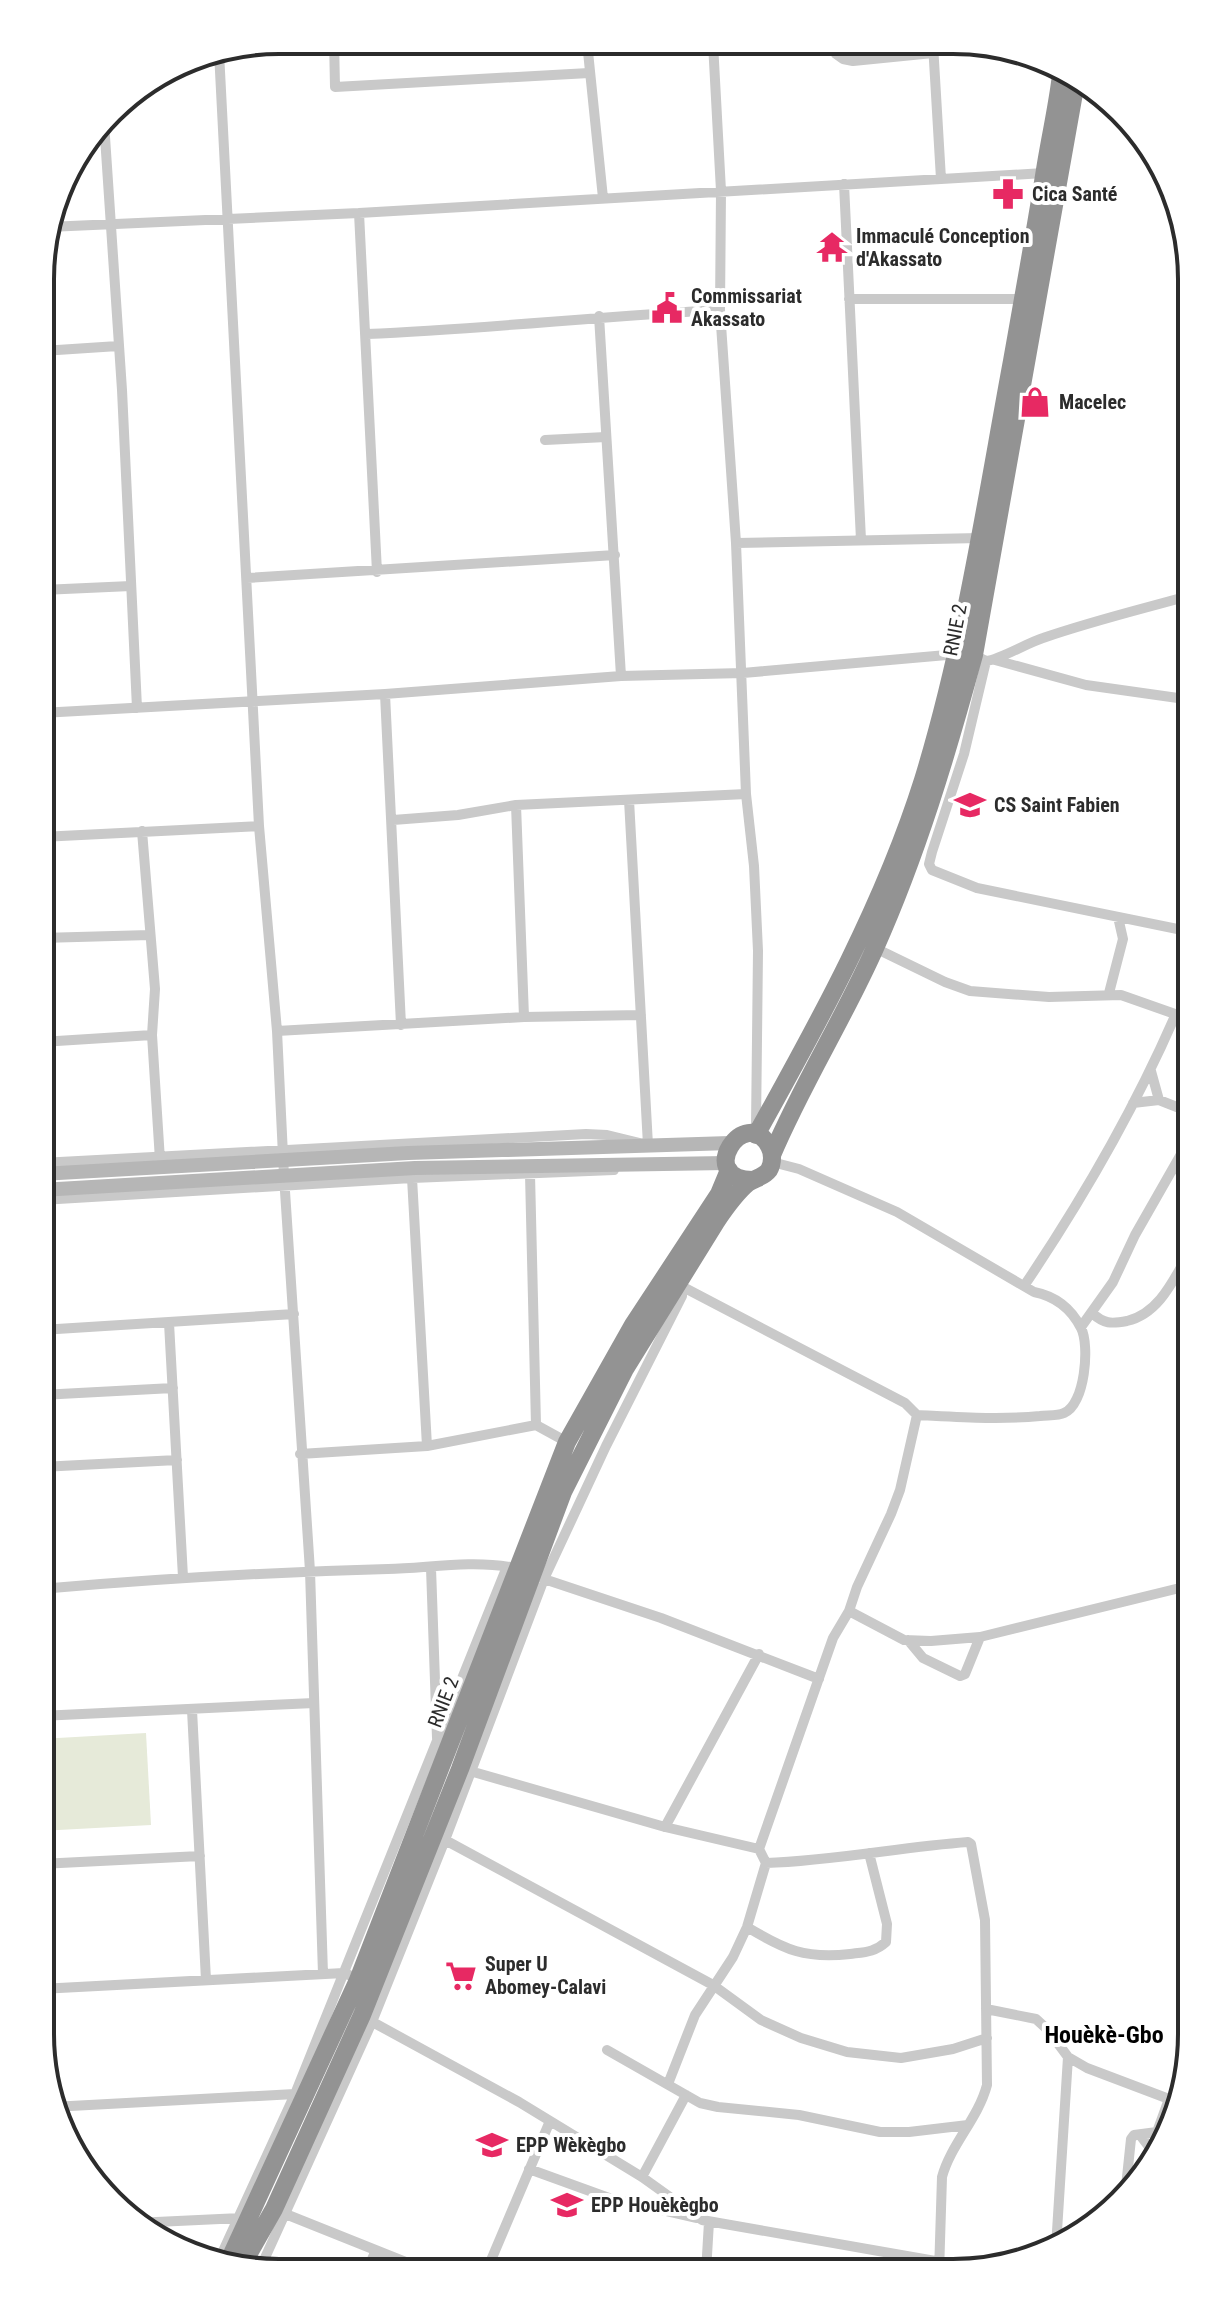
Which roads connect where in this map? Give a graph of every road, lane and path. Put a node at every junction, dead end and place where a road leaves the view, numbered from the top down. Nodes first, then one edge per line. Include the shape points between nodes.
1 (334, 54) edge
2 (588, 54) edge
3 (714, 54) edge
4 (836, 54) edge
5 (900, 54) edge
6 (933, 54) edge
7 (220, 62) edge
8 (589, 73) junction
9 (1060, 81) edge
10 (1075, 90) edge
11 (105, 137) edge
12 (1044, 173) junction
13 (941, 179) junction
14 (844, 184) junction
15 (721, 191) junction
16 (603, 198) junction
17 (359, 213) junction
18 (228, 219) junction
19 (109, 225) junction
20 (60, 227) edge
21 (849, 299) junction
22 (1022, 299) junction
23 (720, 310) junction
24 (599, 316) junction
25 (367, 334) junction
26 (118, 346) junction
27 (54, 350) edge
28 (606, 437) junction
29 (545, 440) dead end
30 (980, 538) junction
31 (861, 540) junction
32 (736, 543) junction
33 (615, 555) junction
34 (377, 572) junction
35 (247, 578) junction
36 (131, 586) junction
37 (54, 589) edge
38 (1178, 599) edge
39 (978, 658) junction
40 (743, 673) junction
41 (621, 676) junction
42 (385, 694) junction
43 (1178, 698) edge
44 (253, 700) junction
45 (137, 708) junction
46 (54, 712) edge
47 (746, 794) junction
48 (629, 800) junction
49 (516, 805) junction
50 (393, 820) junction
51 (259, 826) junction
52 (142, 831) junction
53 (54, 836) edge
54 (1118, 917) junction
55 (1178, 929) edge
56 (150, 935) junction
57 (54, 938) edge
58 (875, 948) junction
59 (1109, 993) junction
60 (641, 1015) junction
61 (1175, 1016) junction
62 (524, 1017) junction
63 (1178, 1017) edge
64 (401, 1025) junction
65 (277, 1031) junction
66 (152, 1035) junction
67 (54, 1041) edge
68 (1151, 1071) junction
69 (1159, 1100) junction
70 (1133, 1103) junction
71 (1178, 1107) edge
72 (756, 1135) junction
73 (730, 1143) junction
74 (648, 1145) junction
75 (283, 1155) junction
76 (772, 1158) junction
77 (160, 1161) junction
78 (1178, 1161) edge
79 (54, 1163) edge
80 (648, 1163) junction
81 (728, 1167) junction
82 (1174, 1169) junction
83 (1178, 1169) edge
84 (54, 1173) edge
85 (530, 1174) junction
86 (412, 1178) junction
87 (752, 1180) junction
88 (284, 1181) junction
89 (54, 1190) edge
90 (54, 1199) edge
91 (1178, 1270) edge
92 (682, 1283) junction
93 (1024, 1286) junction
94 (1092, 1313) junction
95 (294, 1314) junction
96 (169, 1323) junction
97 (1081, 1327) junction
98 (54, 1329) edge
99 (173, 1388) junction
100 (54, 1394) edge
101 (917, 1415) junction
102 (536, 1425) junction
103 (567, 1442) junction
104 (427, 1446) junction
105 (300, 1454) junction
106 (177, 1460) junction
107 (54, 1466) edge
108 (431, 1568) junction
109 (310, 1571) junction
110 (526, 1573) junction
111 (183, 1577) junction
112 (54, 1588) edge
113 (1178, 1588) edge
114 (849, 1611) junction
115 (980, 1637) junction
116 (908, 1640) junction
117 (759, 1654) junction
118 (819, 1679) junction
119 (314, 1703) junction
120 (192, 1710) junction
121 (54, 1715) edge
122 (438, 1743) junction
123 (465, 1770) junction
124 (665, 1827) junction
125 (445, 1840) junction
126 (759, 1849) junction
127 (869, 1853) junction
128 (200, 1856) junction
129 (54, 1863) edge
130 (766, 1863) junction
131 (747, 1927) junction
132 (323, 1974) junction
133 (351, 1976) junction
134 (206, 1980) junction
135 (713, 1985) junction
136 (54, 1988) edge
137 (986, 2009) junction
138 (367, 2019) junction
139 (987, 2038) junction
140 (607, 2050) dead end
141 (1068, 2057) junction
142 (668, 2084) junction
143 (295, 2094) junction
144 (686, 2095) junction
145 (1169, 2099) edge
146 (66, 2106) edge
147 (550, 2121) junction
148 (968, 2125) junction
149 (1156, 2132) edge
150 (1140, 2135) junction
151 (1148, 2146) edge
152 (529, 2169) junction
153 (1127, 2176) edge
154 (642, 2177) junction
155 (280, 2212) junction
156 (243, 2217) junction
157 (705, 2221) junction
158 (155, 2222) edge
159 (1057, 2234) edge
160 (376, 2250) junction
161 (224, 2252) edge
162 (231, 2253) edge
163 (248, 2257) edge
164 (264, 2258) edge
165 (372, 2259) edge
166 (398, 2259) edge
167 (491, 2259) edge
168 (706, 2259) edge
169 (895, 2259) edge
170 (940, 2259) edge

1 - 8 street via 335,87
2 - 8 street
3 - 15 street
4 - 5 street via 853,61
6 - 13 street
7 - 18 street
8 - 16 street
9 - 12 highway, RNIE 2 / RNIE 2
10 - 39 highway, RNIE 2 / RNIE 2
11 - 19 street
12 - 13 street
12 - 22 highway, RNIE 2 / RNIE 2
13 - 14 street
14 - 15 street
14 - 21 street
15 - 16 street
15 - 23 street
16 - 17 street
17 - 18 street
17 - 25 street
18 - 19 street
18 - 35 street
19 - 20 street
19 - 26 street
21 - 22 street
21 - 31 street
22 - 30 highway, RNIE 2 / RNIE 2
23 - 24 street
23 - 32 street
24 - 25 street
24 - 28 street
25 - 34 street
26 - 27 street
26 - 36 street
28 - 29 street
28 - 33 street
30 - 31 street
30 - 39 highway, RNIE 2 / RNIE 2
31 - 32 street
32 - 40 street
33 - 34 street
33 - 41 street
34 - 35 street
35 - 44 street
36 - 37 street
36 - 45 street
38 - 39 street
39 - 40 street
39 - 43 street via 1086,685
39 - 54 street via 971,729 932,852 932,870 977,888
39 - 58 highway, RNIE 2 / RNIE 2
39 - 72 highway, RNIE 2 / RNIE 2 via 880,890 811,1037
40 - 41 street
40 - 47 street
41 - 42 street
42 - 44 street
42 - 50 street
44 - 45 street
44 - 51 street
45 - 46 street
47 - 48 street
47 - 72 street via 758,951
48 - 49 street
48 - 60 street
49 - 50 street
49 - 62 street
50 - 64 street
51 - 52 street
51 - 65 street
52 - 53 street
52 - 56 street
54 - 55 street
54 - 59 street via 1123,939
56 - 57 street
56 - 66 street
58 - 59 street via 970,991 1049,997
58 - 76 highway, RNIE 2 / RNIE 2
59 - 61 street
60 - 62 street
60 - 74 street
61 - 63 street
61 - 68 street
62 - 64 street
64 - 65 street
65 - 75 street
66 - 67 street
66 - 77 street
68 - 69 street
68 - 70 street
69 - 70 street
69 - 71 street
70 - 93 street via 1073,1214
72 - 73 highway via 742,1135
72 - 76 highway via 770,1146
73 - 74 main road
73 - 81 highway, RNIE 2 / RNIE 2
74 - 75 main road
75 - 77 main road
75 - 88 street
76 - 87 highway, RNIE 2 / RNIE 2 via 768,1171
76 - 93 street via 897,1212
77 - 79 street
77 - 84 main road
78 - 82 street
80 - 81 main road
80 - 85 street via 602,1172
80 - 88 main road via 415,1168
81 - 87 highway via 739,1178
81 - 103 highway, RNIE 2 / RNIE 2 via 719,1194 633,1325
82 - 83 street
82 - 94 street
85 - 86 street
85 - 102 street
86 - 88 street
86 - 104 street
87 - 92 highway, RNIE 2 / RNIE 2 via 730,1201
88 - 89 main road
88 - 90 street
88 - 95 street
91 - 94 street via 1153,1309 1141,1317 1108,1323
92 - 101 street via 905,1403
92 - 110 highway, RNIE 2 / RNIE 2 via 625,1369
93 - 97 street via 1056,1299
94 - 97 street
95 - 96 street
95 - 105 street
96 - 98 street
96 - 99 street
97 - 101 street via 1082,1384 1065,1413 1009,1418
99 - 100 street
99 - 106 street
101 - 114 street via 900,1490
102 - 103 street
102 - 104 street
103 - 110 highway, RNIE 2 / RNIE 2
104 - 105 street
105 - 109 street
106 - 107 street
106 - 111 street
108 - 109 street
108 - 110 street via 482,1564
108 - 122 street
109 - 111 street
109 - 119 street
110 - 117 street
110 - 122 street via 506,1569
110 - 123 highway, RNIE 2 / RNIE 2
110 - 133 highway, RNIE 2 / RNIE 2
111 - 112 street
113 - 115 street
114 - 116 street
114 - 118 street
115 - 116 street
115 - 116 street via 960,1676 923,1658
117 - 118 street
117 - 124 street
118 - 126 street
119 - 120 street
119 - 132 street
120 - 121 street
120 - 128 street
122 - 133 street
123 - 124 street
123 - 125 street
123 - 138 highway, RNIE 2 / RNIE 2
124 - 126 street
125 - 135 street
125 - 138 street
126 - 130 street
127 - 130 street
127 - 131 street via 887,1924 886,1942 877,1950 809,1956 784,1949
127 - 137 street via 971,1844 985,1920
128 - 129 street
128 - 134 street
130 - 131 street
131 - 135 street
132 - 133 street
132 - 134 street
133 - 143 street
133 - 156 highway, RNIE 2 / RNIE 2
134 - 136 street
135 - 139 street via 761,2020 847,2052 901,2058
135 - 142 street
137 - 139 street
137 - 141 street via 1036,2019
138 - 147 street
138 - 155 highway, RNIE 2 / RNIE 2
139 - 148 street via 987,2085 982,2105
140 - 142 street
141 - 145 street
141 - 159 street
142 - 144 street
143 - 146 street
143 - 156 street
144 - 148 street via 718,2107 799,2115 880,2132
144 - 154 street
147 - 152 street
147 - 154 street
148 - 170 street via 942,2177
149 - 150 street
150 - 151 street
150 - 153 street via 1131,2139
152 - 157 street via 609,2198
152 - 167 street
154 - 157 street
155 - 160 street
155 - 163 highway, RNIE 2 / RNIE 2
155 - 164 street
156 - 158 street
156 - 161 street
156 - 162 highway, RNIE 2 / RNIE 2
157 - 168 street
157 - 169 street
160 - 165 street
160 - 166 street

